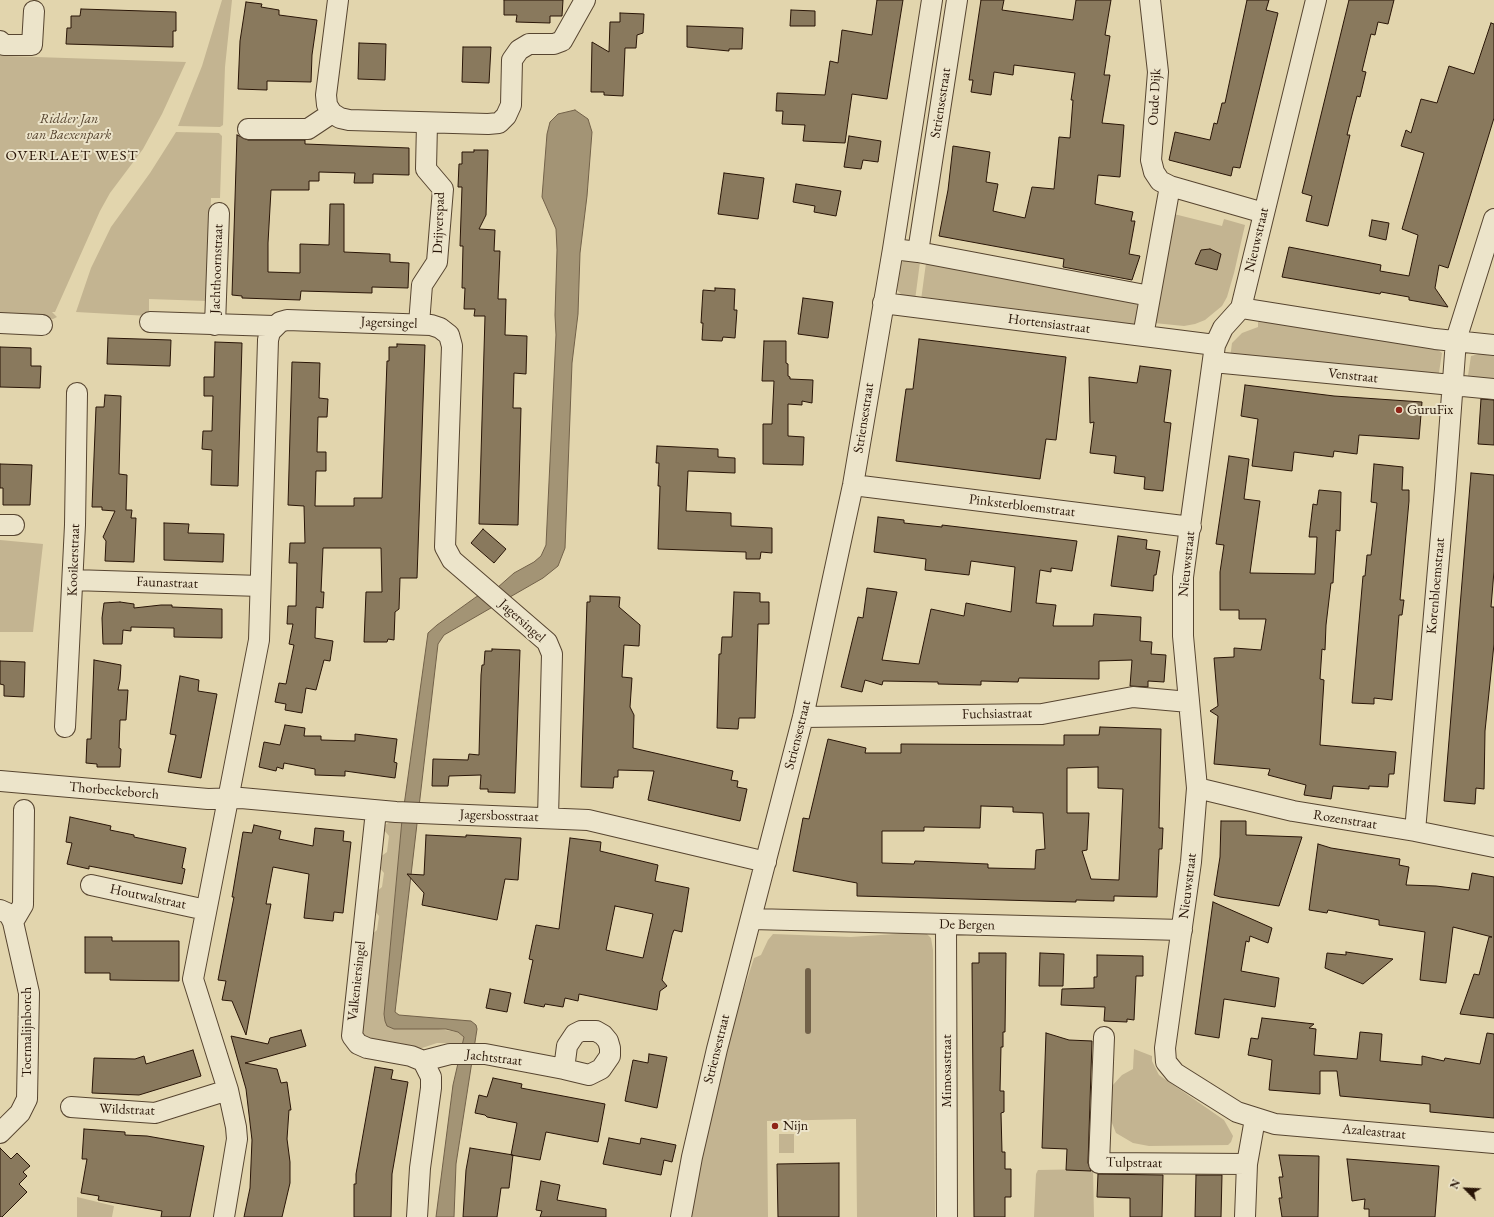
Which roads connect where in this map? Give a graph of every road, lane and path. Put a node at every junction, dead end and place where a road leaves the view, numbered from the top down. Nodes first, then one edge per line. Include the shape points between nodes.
1 (338, 0) edge
2 (585, 0) edge
3 (932, 0) edge
4 (957, 0) edge
5 (1150, 0) edge
6 (1316, 0) edge
7 (34, 11) dead end
8 (0, 41) edge
9 (332, 113) junction
10 (427, 123) junction
11 (248, 129) dead end
12 (1170, 186) junction
13 (1264, 212) junction
14 (219, 213) dead end
15 (1494, 219) edge
16 (893, 249) junction
17 (918, 252) junction
18 (1150, 296) junction
19 (883, 303) junction
20 (1241, 308) junction
21 (150, 322) dead end
22 (0, 323) edge
23 (419, 324) junction
24 (42, 325) dead end
25 (215, 325) junction
26 (274, 326) junction
27 (1143, 336) junction
28 (1456, 340) junction
29 (1494, 345) edge
30 (1214, 354) junction
31 (1452, 386) junction
32 (1494, 389) edge
33 (77, 393) dead end
34 (853, 485) junction
35 (1191, 527) junction
36 (73, 580) junction
37 (260, 586) junction
38 (1189, 702) junction
39 (803, 717) junction
40 (65, 727) dead end
41 (0, 781) edge
42 (1197, 788) junction
43 (228, 798) junction
44 (24, 810) dead end
45 (376, 811) junction
46 (548, 818) junction
47 (1415, 831) junction
48 (1494, 847) edge
49 (766, 862) junction
50 (91, 885) dead end
51 (206, 910) junction
52 (8, 916) edge
53 (752, 919) junction
54 (946, 924) junction
55 (1182, 930) junction
56 (1104, 1037) dead end
57 (423, 1061) junction
58 (564, 1069) dead end
59 (228, 1090) junction
60 (71, 1107) dead end
61 (1255, 1119) junction
62 (0, 1133) edge
63 (1494, 1143) edge
64 (1247, 1164) junction
65 (224, 1217) edge
66 (417, 1217) edge
67 (681, 1217) edge
68 (947, 1217) edge
69 (1245, 1217) edge

1 - 9 street via 326,95 327,105
2 - 10 street via 562,41 554,44 529,44 519,50 512,60 511,105 499,123
3 - 16 street, Striensestraat
4 - 17 street, Striensestraat
5 - 12 street, Oude Dijk via 1158,72 1151,160 1160,181
6 - 13 street, Nieuwstraat
7 - 8 street via 32,45 4,45
9 - 10 street via 349,120
9 - 11 street via 308,129
10 - 23 street, Drijverspad via 426,169 443,189 437,262 422,285
12 - 13 street, Oude Dijk
12 - 18 street
13 - 20 street, Nieuwstraat
14 - 25 street, Jachthoornstraat
15 - 28 street, Korenbloemstraat
16 - 17 street
16 - 19 street, Striensestraat
17 - 18 street
18 - 27 street
19 - 27 street, Hortensiastraat
19 - 34 street, Striensestraat
20 - 28 street via 1435,339
20 - 30 street, Nieuwstraat via 1223,328
21 - 25 street, Jachthoornstraat
22 - 24 street
23 - 26 street, Jagersingel via 287,320
23 - 46 street, Jagersingel via 440,328 449,335 452,346 445,547 452,560 547,642 552,654
25 - 26 street, Jachthoornstraat
26 - 37 street via 268,340
27 - 30 street, Hortensiastraat
28 - 29 street
28 - 31 street, Korenbloemstraat
30 - 31 street, Venstraat
30 - 35 street, Nieuwstraat
31 - 32 street, Venstraat
31 - 47 street, Korenbloemstraat
33 - 36 street, Kooikerstraat
34 - 35 street, Pinksterbloemstraat
34 - 39 street, Striensestraat
35 - 38 street, Nieuwstraat via 1183,577 1183,636
36 - 37 street, Faunastraat
36 - 40 street, Kooikerstraat
37 - 43 street via 259,640
38 - 39 street, Fuchsiastraat via 1133,698 1042,714
38 - 42 street, Nieuwstraat
39 - 49 street, Striensestraat
41 - 43 street, Thorbeckeborch via 208,799
42 - 47 street, Rozenstraat via 1293,811
42 - 55 street, Nieuwstraat via 1192,862
43 - 45 street, Jagersbosstraat
43 - 51 street
44 - 52 street, Toermalijnborch via 23,905
45 - 46 street, Jagersbosstraat
45 - 57 street, Valkeniersingel via 352,1036 358,1044 367,1048 411,1056
46 - 49 street, Jagersbosstraat via 588,820
47 - 48 street, Rozenstraat
49 - 53 street, Striensestraat
50 - 51 street, Houtwalstraat
51 - 59 street via 193,980
52 - 62 street, Toermalijnborch via 29,993 27,1099 20,1113
53 - 54 street, De Bergen
53 - 67 street, Striensestraat via 717,1049
54 - 55 street, De Bergen
54 - 68 street, Mimosastraat
55 - 61 street, Nieuwstraat via 1165,1048 1166,1062 1175,1073 1237,1112
56 - 64 street, Tulpstraat via 1099,1163
57 - 58 street, Jachtstraat via 450,1054 485,1054
57 - 66 street via 431,1077 431,1088 420,1168
59 - 60 street, Wildstraat via 155,1113
59 - 65 street via 237,1139
61 - 63 street, Azaleastraat via 1274,1124
61 - 64 street
64 - 69 street

